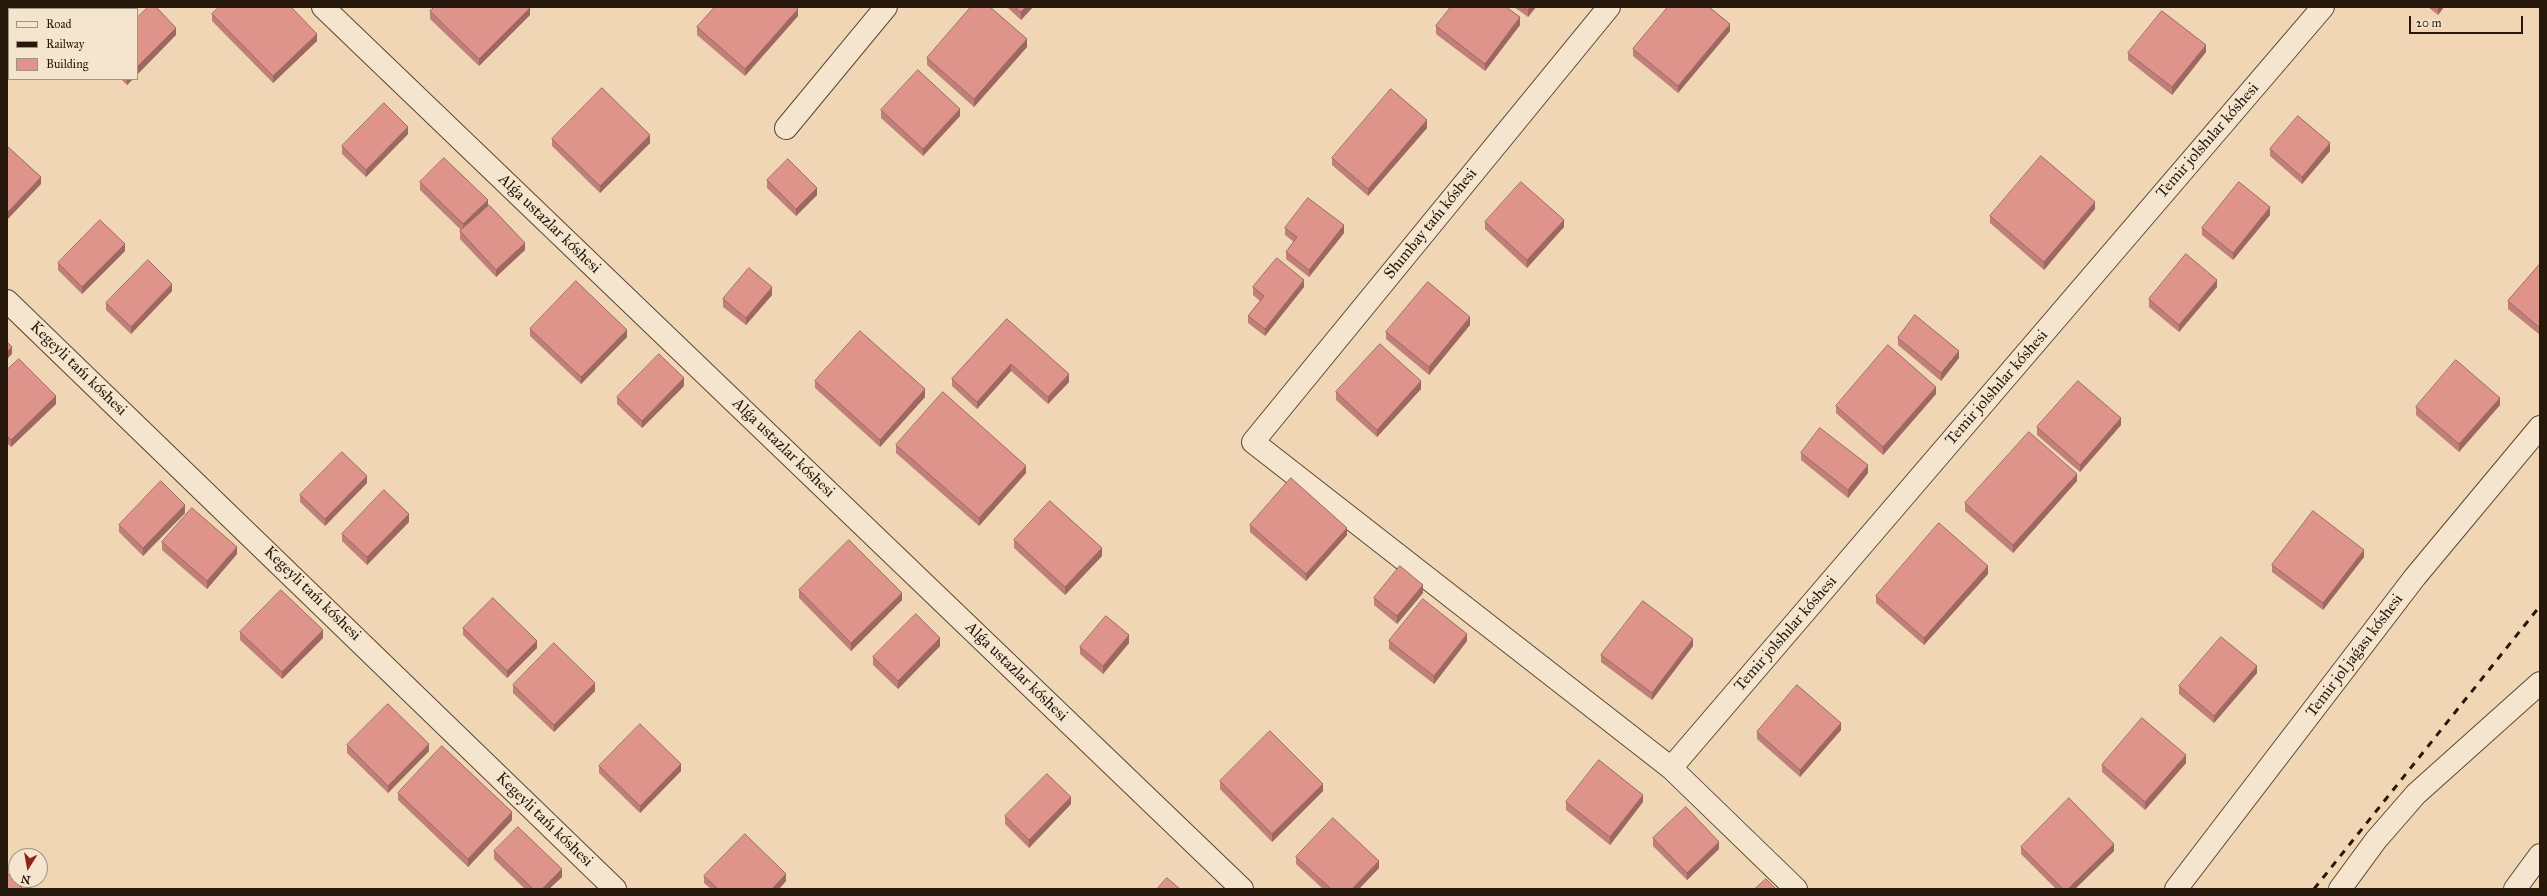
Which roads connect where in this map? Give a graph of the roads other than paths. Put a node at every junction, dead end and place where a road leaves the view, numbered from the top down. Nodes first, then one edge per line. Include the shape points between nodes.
1 (323, 7) edge
2 (886, 7) edge
3 (1609, 7) edge
4 (2323, 7) edge
5 (786, 128) dead end
6 (7, 301) edge
7 (2540, 427) edge
8 (2540, 682) edge
9 (1672, 768) junction
10 (2540, 855) edge
11 (615, 889) edge
12 (1242, 889) edge
13 (1796, 889) edge
14 (2176, 889) edge
15 (2340, 889) edge
16 (2515, 889) edge

1 - 12 street, Alǵa ustazlar kóshesi
2 - 5 street
3 - 9 street, Shımbay tańı kóshesi via 1253,442
4 - 9 street, Temir jolshılar kóshesi
6 - 11 street, Kegeyli tańı kóshesi
7 - 14 street, Temir jol jaǵası kóshesi via 2415,577
8 - 15 street via 2416,794 2376,840
9 - 13 street
10 - 16 street

